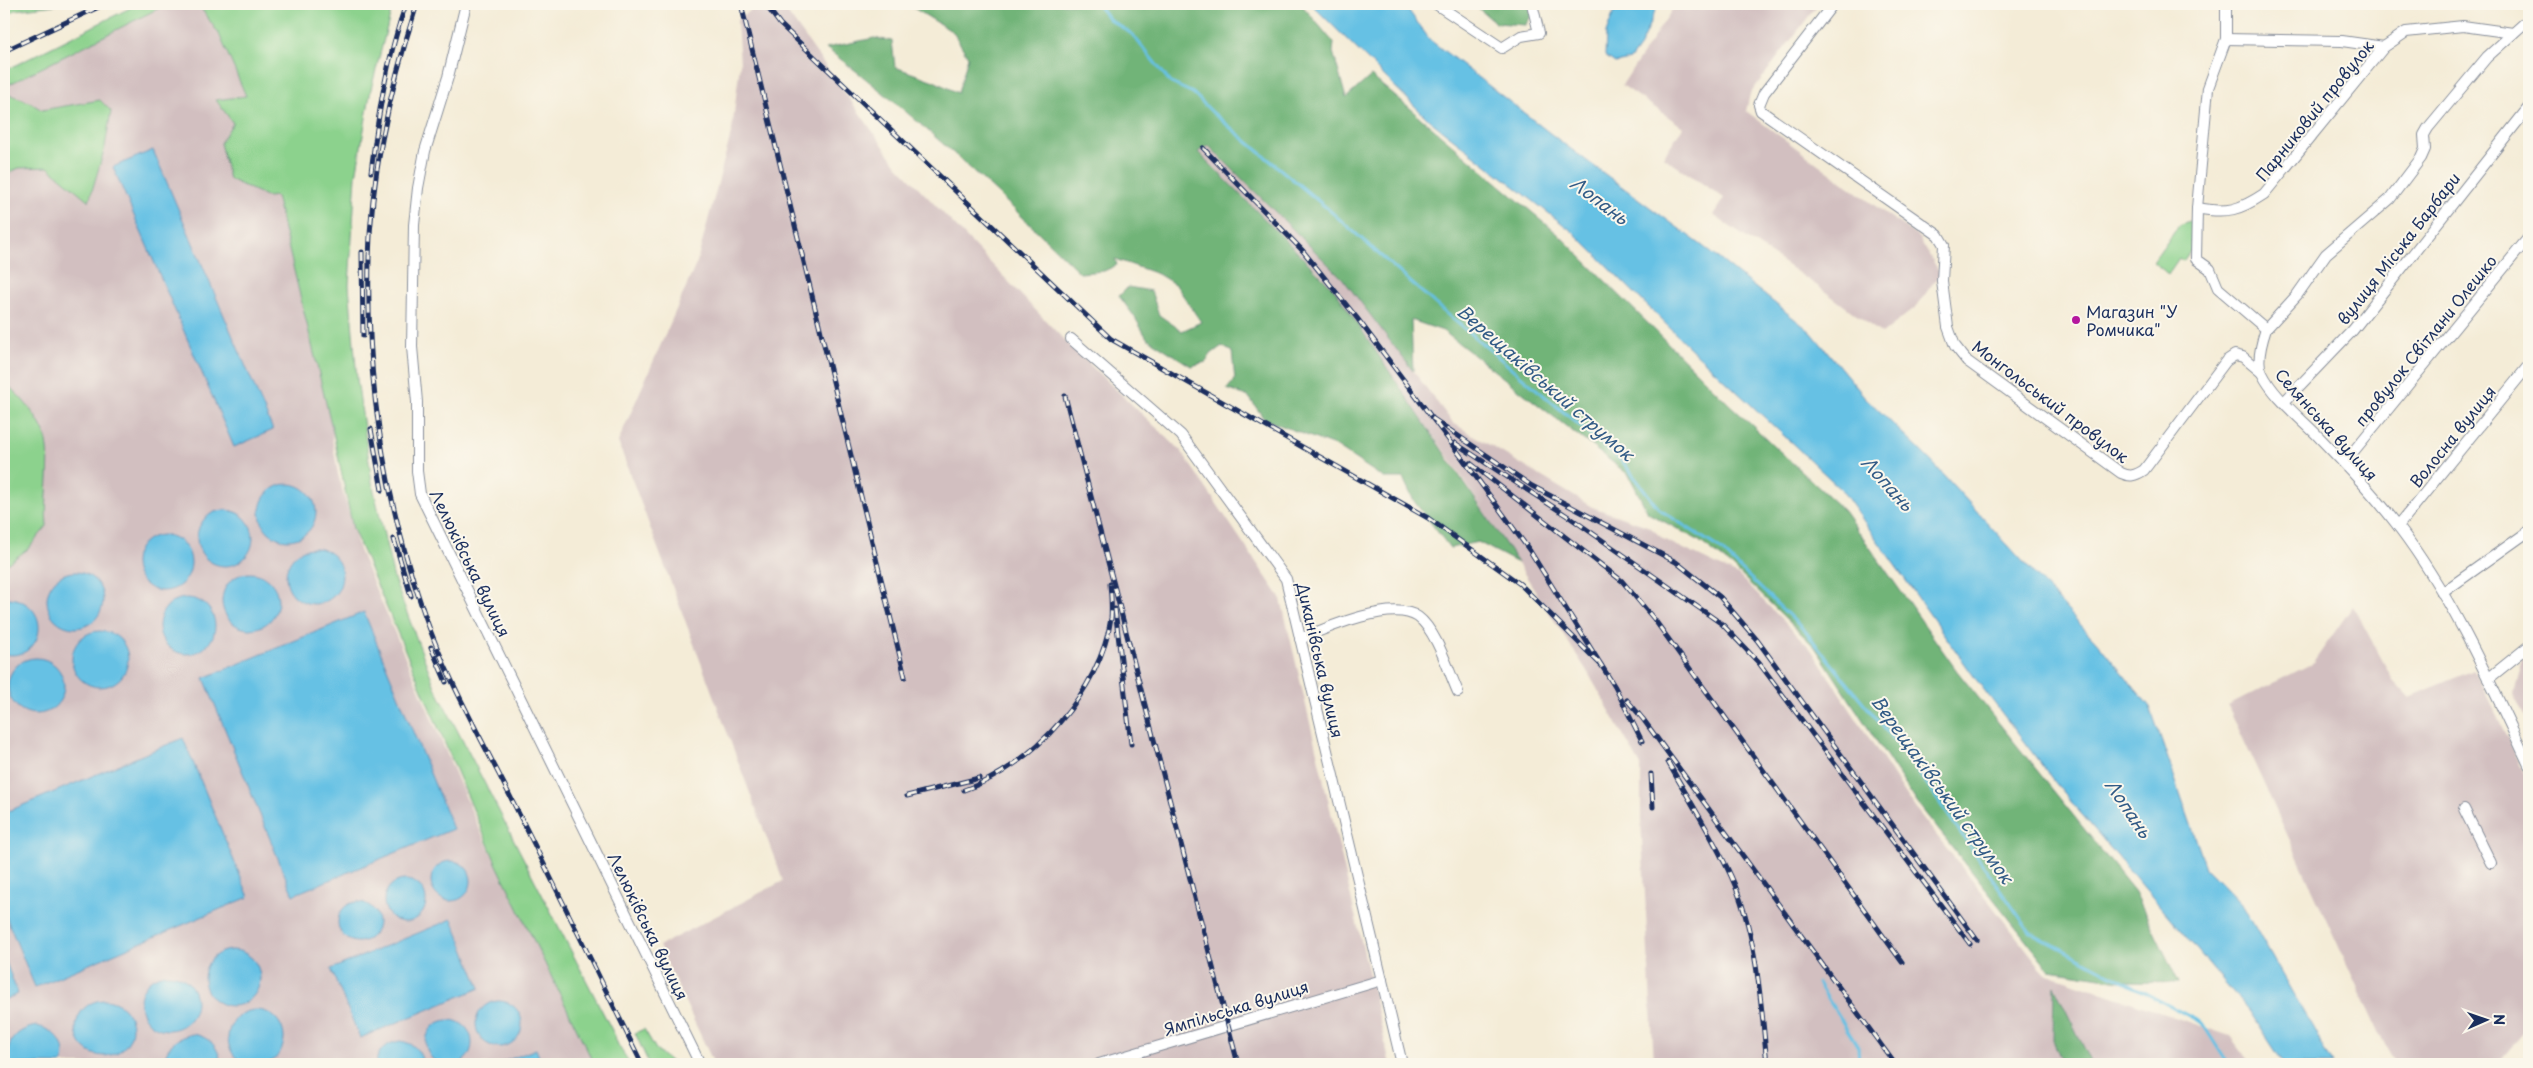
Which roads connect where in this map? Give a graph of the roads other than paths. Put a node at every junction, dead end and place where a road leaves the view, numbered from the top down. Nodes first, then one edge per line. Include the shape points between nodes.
1 (466, 4) edge
2 (1436, 4) edge
3 (1532, 4) edge
4 (1833, 4) edge
5 (2226, 4) edge
6 (2529, 19) edge
7 (2513, 33) junction
8 (2226, 39) junction
9 (2384, 47) junction
10 (2529, 107) edge
11 (2197, 208) junction
12 (2529, 236) edge
13 (2266, 329) junction
14 (1071, 339) dead end
15 (2529, 365) edge
16 (2261, 372) junction
17 (2284, 402) junction
18 (2344, 463) junction
19 (2398, 526) junction
20 (2529, 531) edge
21 (2442, 593) junction
22 (1300, 639) junction
23 (2529, 646) edge
24 (2488, 679) junction
25 (1458, 692) dead end
26 (2529, 765) edge
27 (2464, 809) dead end
28 (2492, 863) dead end
29 (1382, 980) junction
30 (700, 1064) edge
31 (1099, 1064) edge
32 (1402, 1064) edge

1 - 30 street, Лелюківська вулиця via 448,78 425,151 414,225 412,347 420,494
2 - 3 street via 1502,48 1521,36 1539,32
4 - 16 street, Монгольський провулок via 1764,93 1759,105 1761,111 1938,235 1944,245 1942,281 1948,328 1955,346 1968,361 2120,473 2129,476 2136,476 2144,470 2226,362 2235,355 2243,357
5 - 8 street
6 - 7 street
7 - 9 street, Парниковий провулок via 2462,26 2406,32
7 - 13 street via 2486,57 2428,128 2421,158 2390,199 2326,254 2297,295
8 - 9 street via 2342,41
8 - 11 street via 2208,88
9 - 11 street, Парниковий провулок via 2264,194 2243,208 2214,212
10 - 17 street, вулиця Міська Барбари via 2353,330
11 - 13 street via 2196,259 2210,269 2218,288
12 - 18 street, провулок Світлани Олешко
13 - 16 street, Селянська вулиця via 2261,345
14 - 22 street, Диканівська вулиця via 1181,435 1286,578
15 - 19 street, Волосна вулиця
16 - 17 street, Селянська вулиця
17 - 18 street, Селянська вулиця
18 - 19 street, Селянська вулиця
19 - 21 street, Селянська вулиця
20 - 21 street
21 - 24 street, Селянська вулиця
22 - 25 street via 1338,624 1402,611 1418,617 1430,631
22 - 29 street, Диканівська вулиця
23 - 24 street
24 - 26 street, Селянська вулиця
27 - 28 street
29 - 31 street, Ямпільська вулиця
29 - 32 street, Диканівська вулиця

